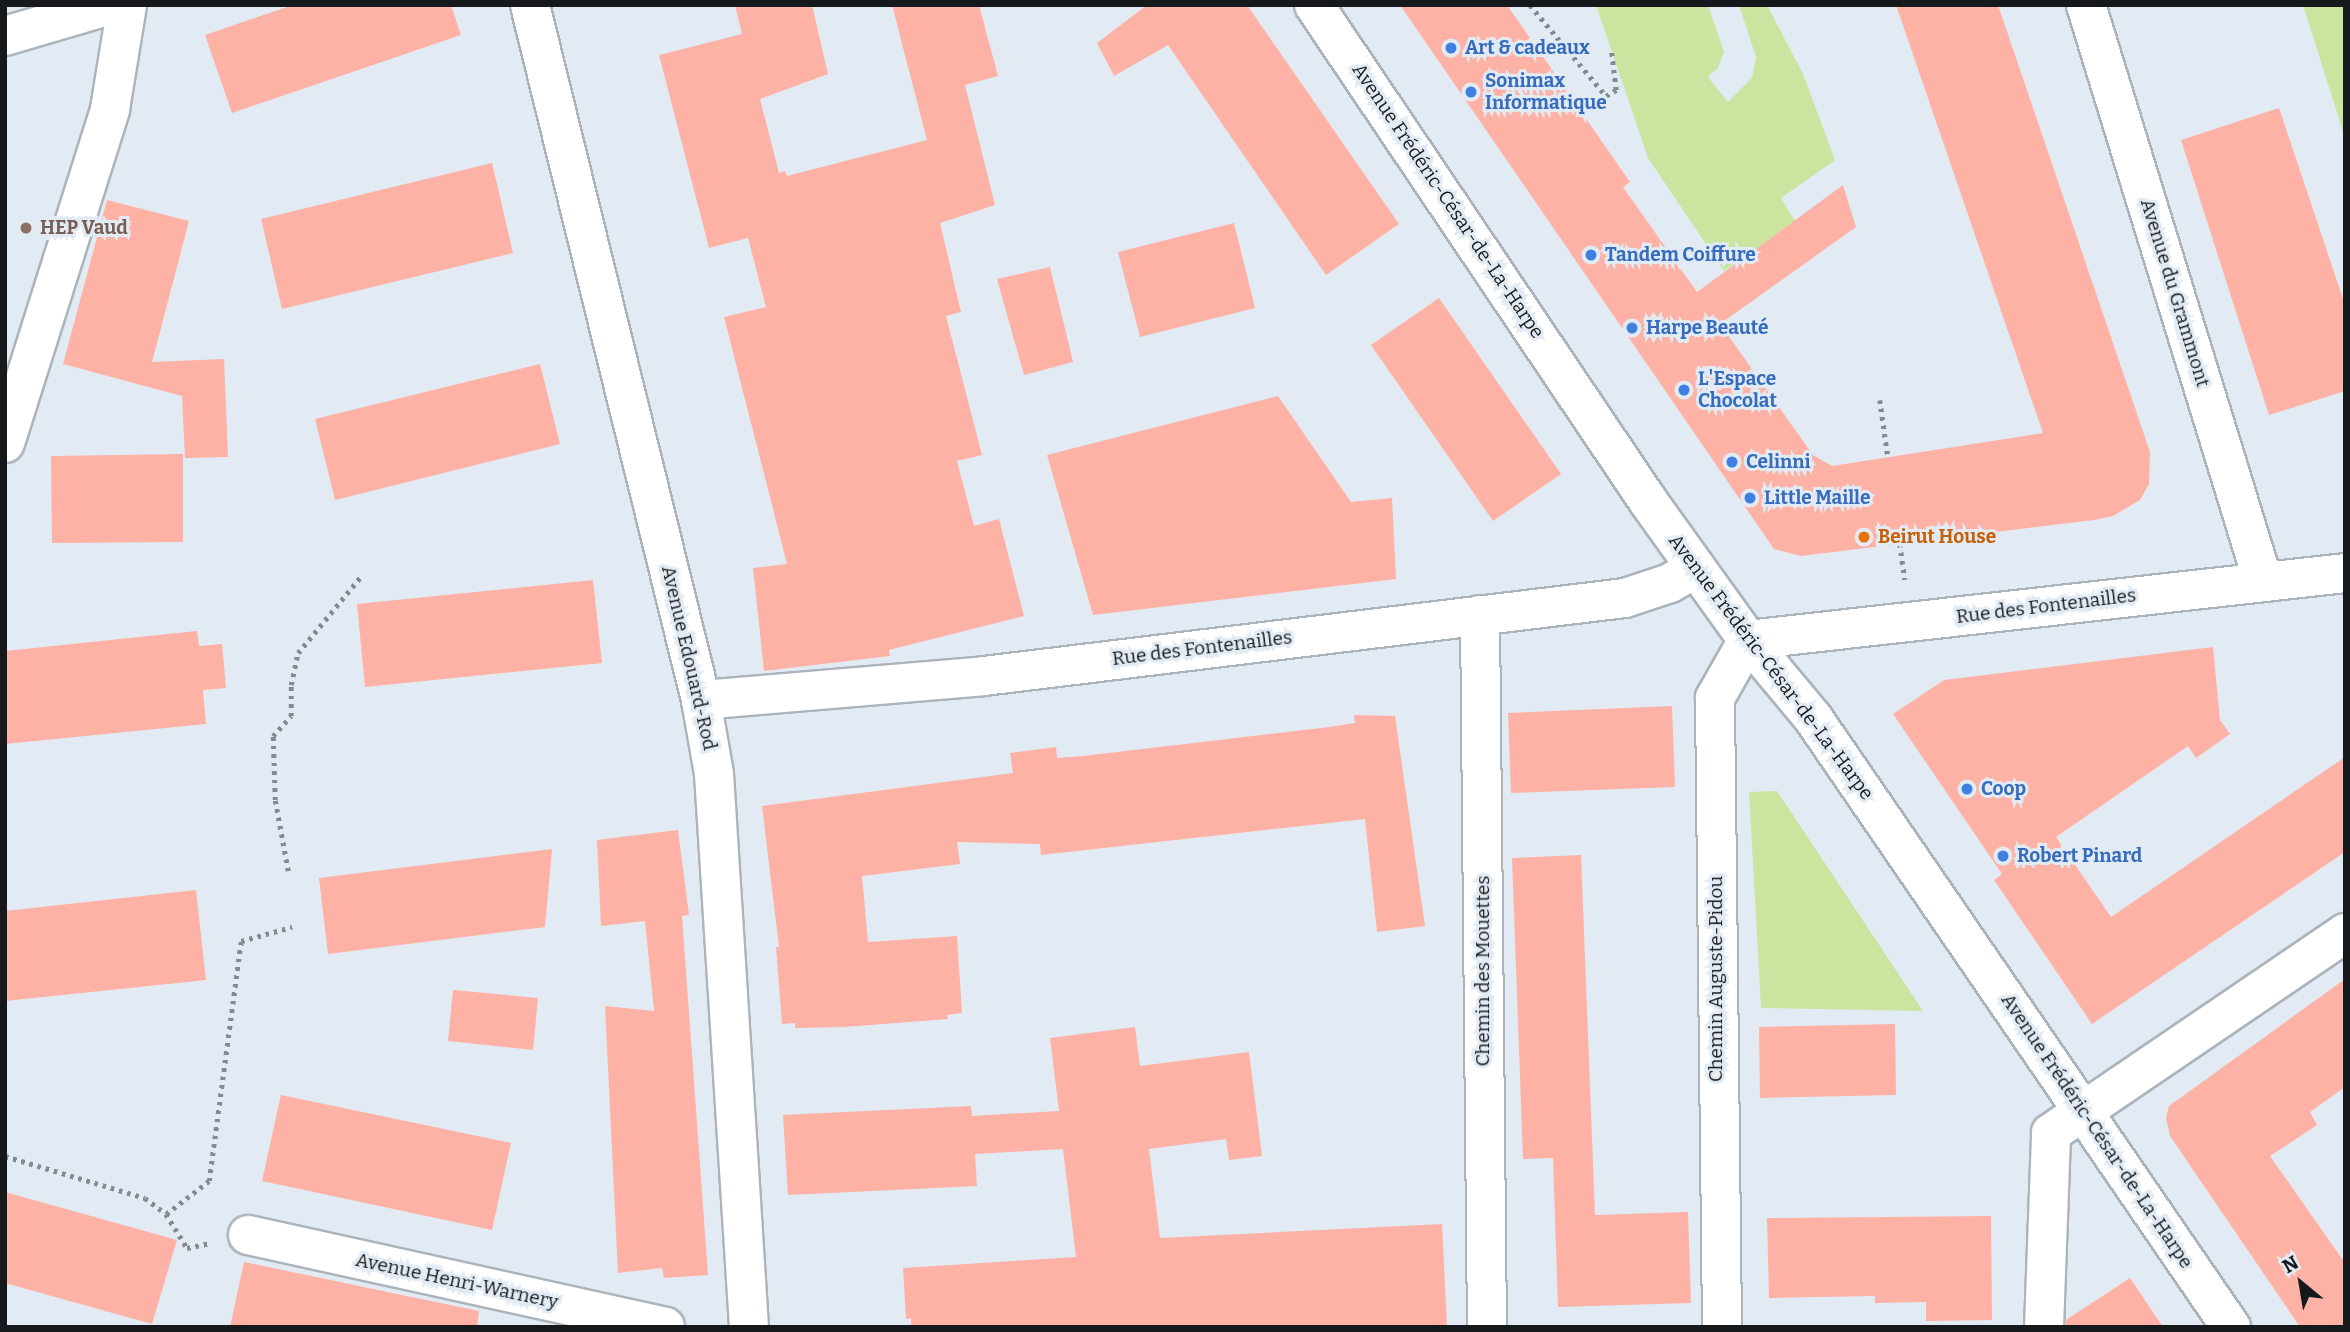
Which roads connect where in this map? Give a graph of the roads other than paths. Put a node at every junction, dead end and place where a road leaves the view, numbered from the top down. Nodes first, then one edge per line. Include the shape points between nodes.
1 (110, 5) edge
2 (127, 5) edge
3 (530, 5) edge
4 (1314, 5) edge
5 (2086, 5) edge
6 (5, 36) edge
7 (5, 443) edge
8 (1696, 568) junction
9 (2345, 573) edge
10 (2263, 581) junction
11 (1480, 615) junction
12 (1748, 640) junction
13 (702, 700) junction
14 (2345, 933) edge
15 (2084, 1111) junction
16 (248, 1235) road end
17 (665, 1327) edge
18 (749, 1327) edge
19 (1487, 1327) edge
20 (1722, 1327) edge
21 (2044, 1327) edge
22 (2231, 1327) edge

1 - 6 street
2 - 7 street via 110,109
3 - 13 street, Avenue Edouard-Rod
4 - 8 street, Avenue Frédéric-César-de-La-Harpe
5 - 10 street, Avenue du Grammont
8 - 11 street, Rue des Fontenailles via 1670,583 1625,598
8 - 12 street, Avenue Frédéric-César-de-La-Harpe
9 - 10 street, Rue des Fontenailles
10 - 12 street, Rue des Fontenailles
11 - 13 street, Rue des Fontenailles via 984,676
11 - 19 street, Chemin des Mouettes
12 - 15 street, Avenue Frédéric-César-de-La-Harpe via 1813,718
12 - 20 street, Chemin Auguste-Pidou via 1715,698
13 - 18 street, Avenue Edouard-Rod via 714,774
14 - 15 street
15 - 21 street via 2051,1133
15 - 22 street, Avenue Frédéric-César-de-La-Harpe
16 - 17 street, Avenue Henri-Warnery

